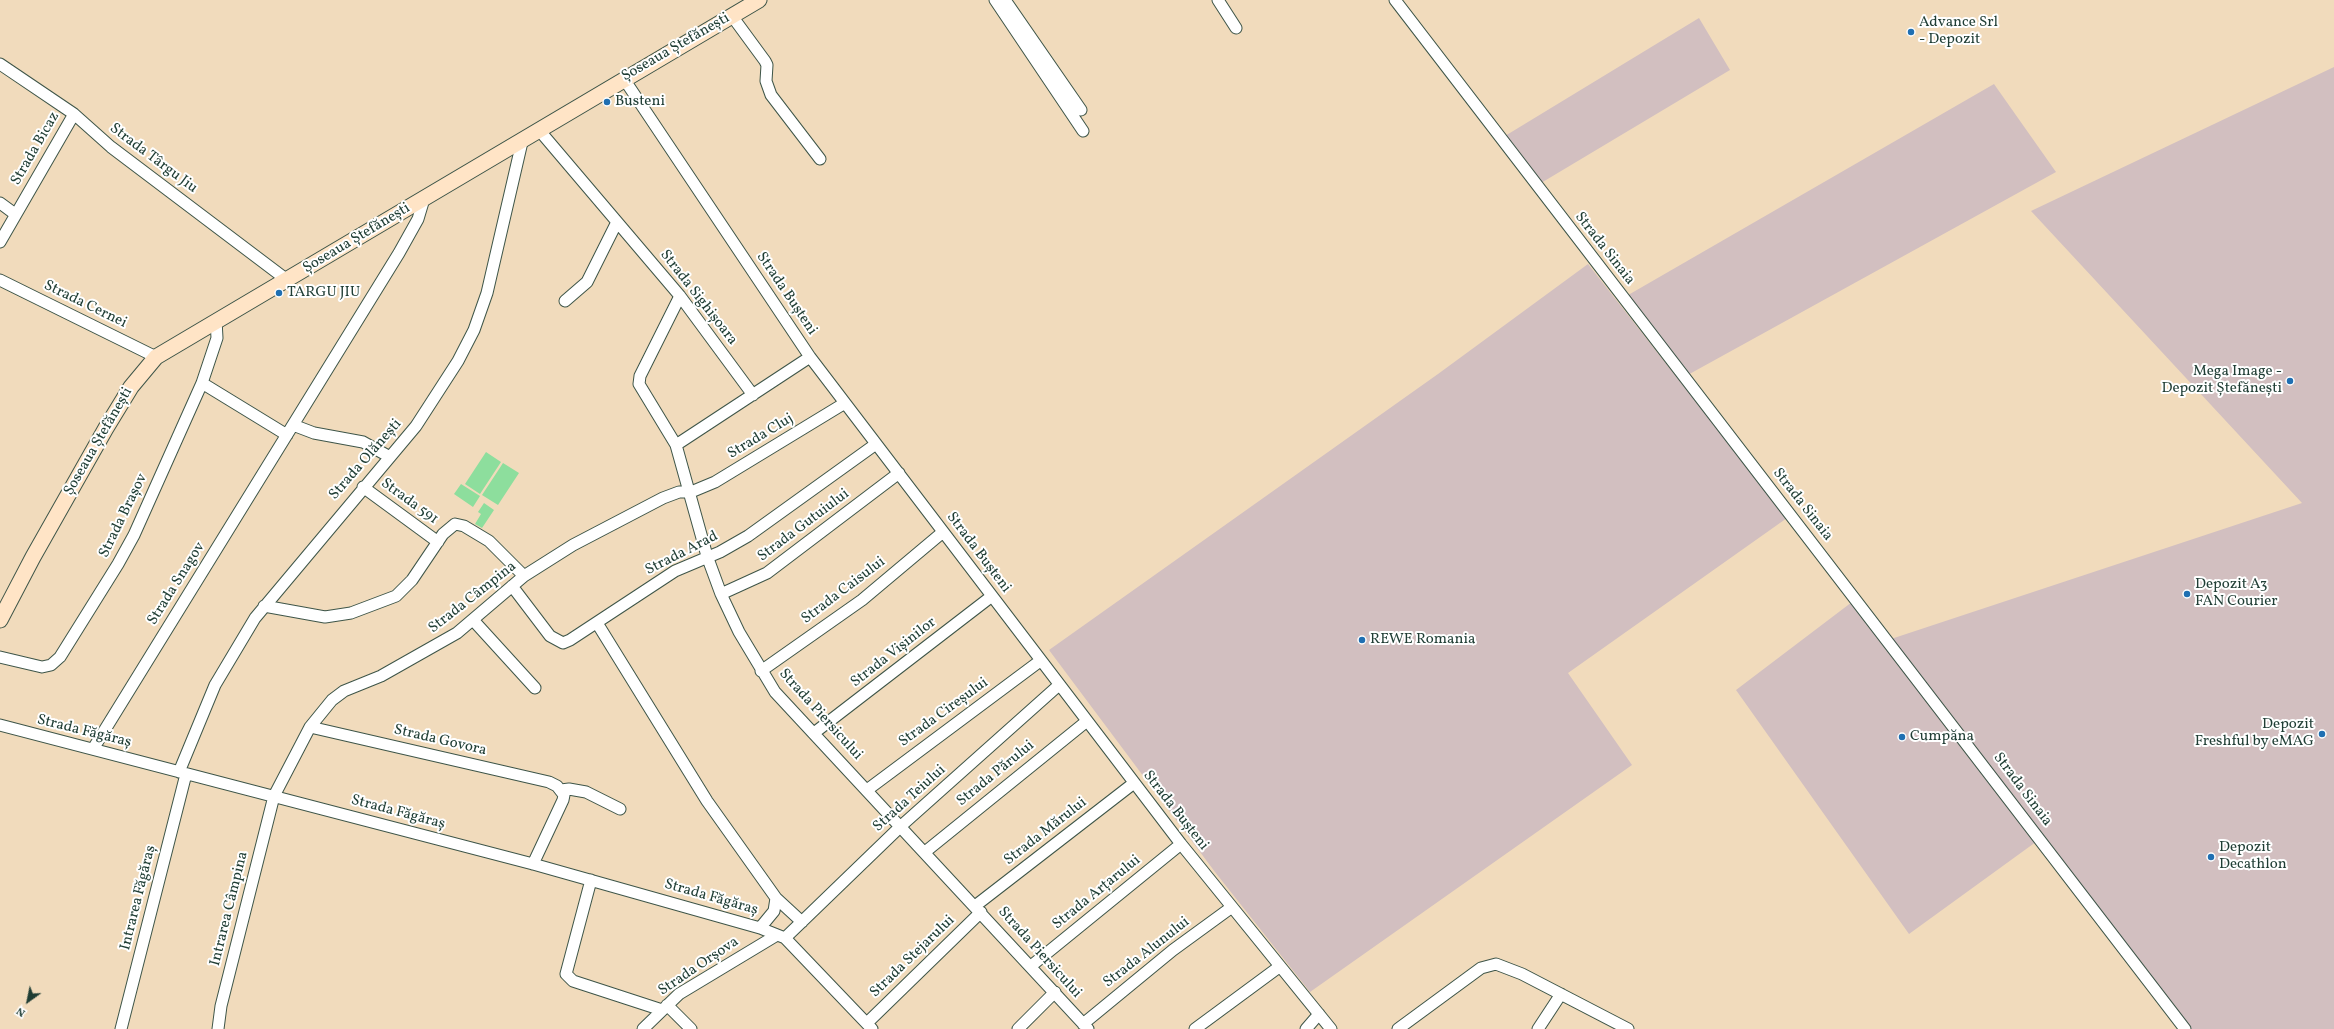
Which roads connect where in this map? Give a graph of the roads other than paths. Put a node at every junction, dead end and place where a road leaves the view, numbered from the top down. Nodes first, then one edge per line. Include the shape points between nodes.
1 (759, 0) edge
2 (995, 0) edge
3 (1005, 0) edge
4 (1218, 0) edge
5 (1395, 0) edge
6 (732, 16) junction
7 (1236, 28) dead end
8 (0, 64) edge
9 (624, 79) junction
10 (1081, 110) dead end
11 (74, 114) junction
12 (539, 130) junction
13 (1083, 131) dead end
14 (522, 142) junction
15 (820, 159) dead end
16 (424, 199) junction
17 (0, 203) edge
18 (15, 214) junction
19 (617, 222) junction
20 (0, 242) edge
21 (0, 280) edge
22 (288, 280) junction
23 (680, 296) junction
24 (565, 301) dead end
25 (216, 320) junction
26 (156, 357) junction
27 (810, 357) junction
28 (202, 383) junction
29 (753, 395) junction
30 (845, 403) junction
31 (294, 425) junction
32 (287, 435) junction
33 (876, 444) junction
34 (676, 445) junction
35 (390, 457) junction
36 (898, 473) junction
37 (363, 487) junction
38 (691, 492) junction
39 (943, 532) junction
40 (438, 542) junction
41 (707, 556) junction
42 (524, 576) junction
43 (512, 586) junction
44 (721, 594) junction
45 (992, 596) junction
46 (264, 606) junction
47 (0, 620) edge
48 (473, 620) junction
49 (597, 623) junction
50 (0, 656) edge
51 (1040, 661) junction
52 (761, 671) junction
53 (1059, 685) junction
54 (535, 688) dead end
55 (1087, 721) junction
56 (0, 725) edge
57 (310, 727) junction
58 (814, 733) junction
59 (93, 749) junction
60 (182, 773) junction
61 (1134, 783) junction
62 (561, 790) junction
63 (867, 790) junction
64 (274, 796) junction
65 (620, 809) dead end
66 (901, 826) junction
67 (1181, 844) junction
68 (925, 852) junction
69 (533, 864) junction
70 (591, 880) junction
71 (776, 898) junction
72 (1232, 907) junction
73 (978, 909) junction
74 (802, 922) junction
75 (760, 928) junction
76 (781, 936) junction
77 (1031, 966) junction
78 (1279, 967) junction
79 (1055, 992) junction
80 (1561, 994) junction
81 (665, 1007) junction
82 (1319, 1014) junction
83 (1610, 1025) edge
84 (869, 1026) edge
85 (1085, 1026) edge
86 (121, 1029) edge
87 (218, 1029) edge
88 (643, 1029) edge
89 (691, 1029) edge
90 (1018, 1029) edge
91 (1195, 1029) edge
92 (1306, 1029) edge
93 (1331, 1029) edge
94 (1398, 1029) edge
95 (1538, 1029) edge
96 (1628, 1029) edge
97 (2185, 1029) edge

1 - 6 main road, Șoseaua Ștefănești
2 - 13 street
3 - 10 street
4 - 7 street
5 - 97 street, Strada Sinaia
6 - 9 main road, Șoseaua Ștefănești
6 - 15 street via 767,65 766,80 771,95
8 - 11 street, Strada Târgu Jiu
9 - 12 main road, Șoseaua Ștefănești
9 - 27 street, Strada Bușteni
11 - 18 street, Strada Bicaz
11 - 22 street, Strada Târgu Jiu via 111,147
12 - 14 main road, Șoseaua Ștefănești
12 - 19 street, Strada Sighișoara
14 - 16 main road, Șoseaua Ștefănești
14 - 35 street, Strada Olănești via 482,312 446,381 416,426
16 - 22 main road, Șoseaua Ștefănești
16 - 31 street, Strada Snagov via 415,225
17 - 18 street
18 - 20 street, Strada Bicaz
19 - 23 street, Strada Sighișoara
19 - 24 street via 587,282
21 - 26 street, Strada Cernei
22 - 25 main road, Șoseaua Ștefănești
23 - 29 street, Strada Sighișoara
23 - 34 street, Strada Piersicului via 639,380 642,390
25 - 26 main road, Șoseaua Ștefănești
25 - 28 street, Strada Brașov via 218,338
26 - 47 main road, Șoseaua Ștefănești via 131,387 106,428
27 - 29 street
27 - 30 street, Strada Bușteni
28 - 32 street
28 - 50 street, Strada Brașov via 126,550 60,657 51,665 42,667
29 - 34 street
30 - 33 street, Strada Bușteni
30 - 38 street, Strada Cluj via 721,478
31 - 32 street, Strada Snagov
31 - 35 street via 321,434 363,442
32 - 59 street, Strada Snagov
33 - 36 street, Strada Bușteni
33 - 41 street, Strada Arad via 748,536 720,552
34 - 38 street, Strada Piersicului
35 - 37 street, Strada Olănești
36 - 39 street, Strada Bușteni
36 - 44 street, Strada Gutuiului via 767,573
37 - 40 street, Strada 591
37 - 46 street, Strada Olănești
38 - 41 street, Strada Piersicului
38 - 42 street, Strada Câmpina via 679,492 663,498 550,558
39 - 45 street, Strada Bușteni
39 - 52 street, Strada Caisului via 862,600
40 - 42 street, Strada 591 via 449,527 459,524 476,531 504,554
40 - 46 street via 404,589 396,596 351,613 325,617
41 - 44 street, Strada Piersicului
41 - 49 street, Strada Arad via 675,571
42 - 43 street, Strada Câmpina
43 - 48 street, Strada Câmpina
43 - 49 street, Strada Arad via 550,636 557,641 563,643 570,640
44 - 52 street, Strada Piersicului
45 - 51 street, Strada Bușteni
45 - 58 street, Strada Vișinilor
46 - 60 street, Strada Olănești via 245,633 215,686
48 - 54 street
48 - 57 street, Strada Câmpina via 456,634 414,658 344,691 332,700
49 - 71 street via 707,801
51 - 53 street, Strada Bușteni
51 - 63 street, Strada Cireșului
52 - 58 street, Strada Piersicului via 775,692
53 - 55 street, Strada Bușteni
53 - 66 street, Strada Teiului
55 - 61 street, Strada Bușteni
55 - 68 street, Strada Părului
56 - 59 street, Strada Făgăraș
57 - 62 street, Strada Govora via 550,782
57 - 64 street, Strada Câmpina
58 - 63 street, Strada Piersicului
59 - 60 street, Strada Făgăraș
60 - 64 street, Strada Făgăraș
60 - 86 street, Intrarea Făgăraș
61 - 67 street, Strada Bușteni
61 - 73 street, Strada Mărului
62 - 65 street, Strada Govora via 586,792
62 - 69 street via 563,800
63 - 66 street, Strada Piersicului
64 - 69 street, Strada Făgăraș
64 - 87 street, Intrarea Câmpina via 221,1006
66 - 68 street, Strada Piersicului
66 - 74 street, Strada Teiului
67 - 72 street, Strada Bușteni
67 - 77 street, Strada Arțarului
68 - 73 street, Strada Piersicului
69 - 70 street, Strada Făgăraș
70 - 75 street, Strada Făgăraș
70 - 81 street via 566,974 573,981
71 - 74 street
71 - 75 street via 774,911
72 - 78 street, Strada Bușteni
72 - 85 street, Strada Alunului via 1173,950
73 - 77 street, Strada Piersicului
73 - 84 street, Strada Stejarului
74 - 76 street, Strada Teiului
75 - 76 street, Strada Făgăraș
76 - 81 street, Strada Orșova via 679,994
76 - 84 street
77 - 79 street, Strada Piersicului
78 - 82 street, Strada Bușteni
78 - 91 street
79 - 85 street, Strada Piersicului
79 - 90 street
80 - 83 street
80 - 94 street via 1501,965 1489,964
80 - 95 street
81 - 88 street, Strada Orșova
81 - 89 street
82 - 92 street
82 - 93 street, Strada Bușteni
83 - 96 street

